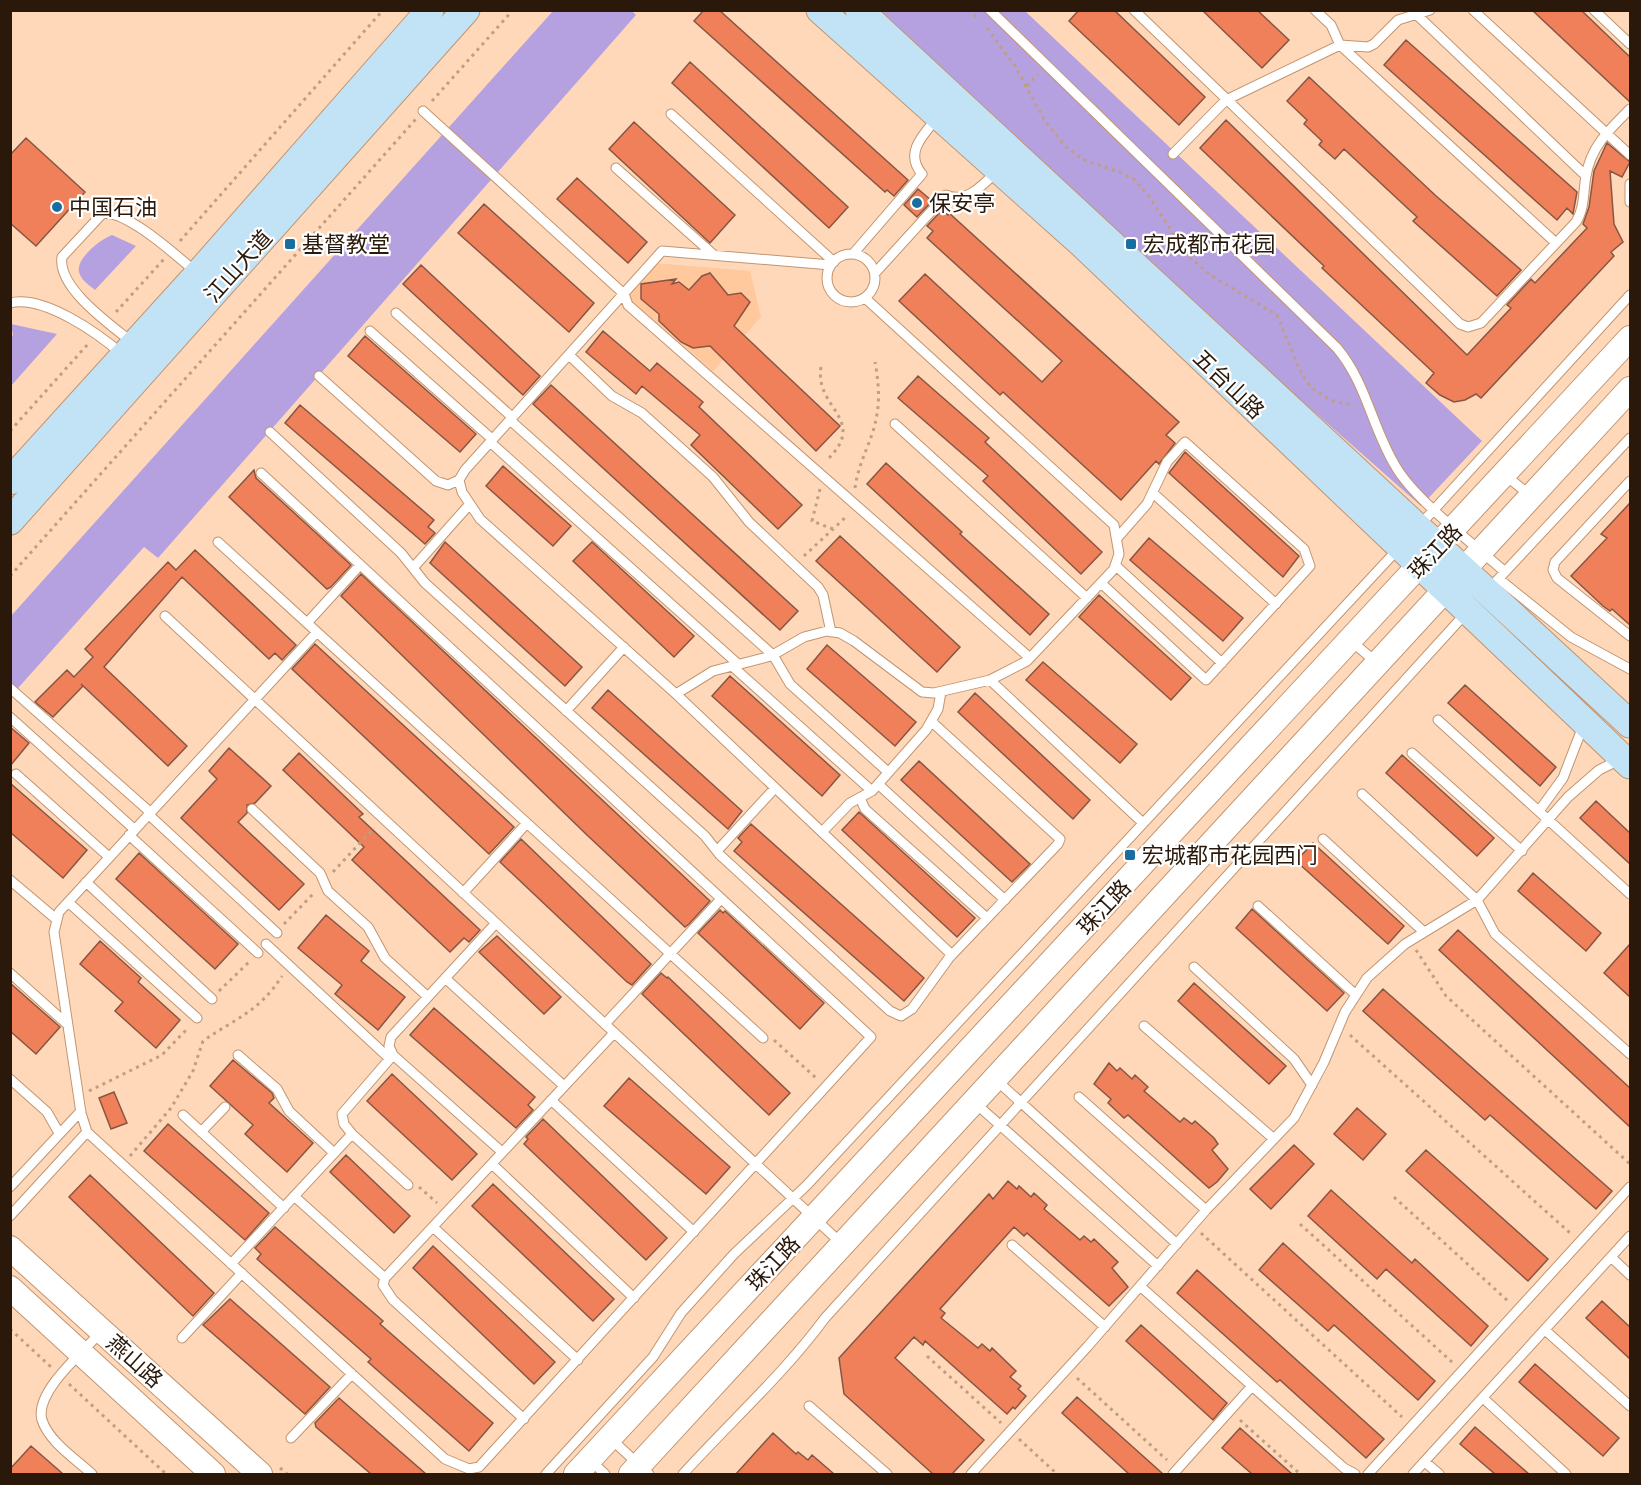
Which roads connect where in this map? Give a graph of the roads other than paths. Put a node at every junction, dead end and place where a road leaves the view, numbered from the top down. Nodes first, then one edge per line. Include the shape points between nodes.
1 (430, 10) edge
2 (466, 10) edge
3 (820, 10) edge
4 (859, 10) edge
5 (990, 10) edge
6 (1134, 10) edge
7 (1315, 10) edge
8 (1403, 10) edge
9 (1430, 10) edge
10 (1473, 10) edge
11 (1594, 10) edge
12 (1416, 14) junction
13 (1398, 20) junction
14 (1630, 44) edge
15 (1340, 45) junction
16 (1226, 100) junction
17 (1630, 109) edge
18 (423, 111) road end
19 (670, 114) dead end
20 (939, 116) junction
21 (1606, 133) junction
22 (1173, 154) dead end
23 (1630, 155) edge
24 (1006, 161) junction
25 (616, 168) dead end
26 (1586, 176) junction
27 (1630, 184) edge
28 (1630, 202) edge
29 (1556, 243) junction
30 (853, 254) junction
31 (714, 255) junction
32 (832, 263) junction
33 (875, 273) junction
34 (198, 274) junction
35 (624, 294) junction
36 (1630, 295) edge
37 (865, 298) junction
38 (10, 303) edge
39 (396, 313) dead end
40 (370, 331) dead end
41 (1630, 338) edge
42 (130, 350) junction
43 (568, 355) junction
44 (319, 376) dead end
45 (1630, 389) edge
46 (511, 419) junction
47 (895, 424) dead end
48 (270, 432) dead end
49 (1630, 438) edge
50 (491, 441) junction
51 (261, 473) dead end
52 (1505, 475) junction
53 (11, 478) edge
54 (459, 480) junction
55 (1630, 481) edge
56 (1153, 493) junction
57 (1531, 497) junction
58 (469, 505) junction
59 (10, 520) edge
60 (1414, 531) junction
61 (1118, 537) junction
62 (1448, 537) junction
63 (218, 542) dead end
64 (1473, 560) junction
65 (360, 565) junction
66 (1115, 565) junction
67 (1420, 567) junction
68 (413, 568) junction
69 (1101, 583) junction
70 (1445, 590) junction
71 (1486, 593) junction
72 (1087, 598) junction
73 (1276, 604) junction
74 (165, 616) dead end
75 (307, 623) junction
76 (317, 632) junction
77 (831, 632) junction
78 (1630, 636) edge
79 (1351, 641) junction
80 (624, 647) junction
81 (773, 655) junction
82 (1030, 658) junction
83 (1222, 663) junction
84 (1377, 664) junction
85 (735, 665) junction
86 (1630, 669) edge
87 (990, 680) junction
88 (10, 688) edge
89 (941, 692) junction
90 (676, 694) junction
91 (255, 699) junction
92 (566, 711) junction
93 (10, 717) edge
94 (1438, 720) dead end
95 (932, 722) junction
96 (1585, 722) junction
97 (1630, 724) edge
98 (1412, 753) dead end
99 (1627, 761) edge
100 (888, 772) junction
101 (16, 774) dead end
102 (875, 787) junction
103 (776, 788) junction
104 (1362, 794) dead end
105 (860, 798) junction
106 (252, 809) dead end
107 (1539, 811) junction
108 (149, 813) junction
109 (1549, 820) junction
110 (527, 823) junction
111 (1143, 823) junction
112 (132, 832) junction
113 (822, 832) junction
114 (1323, 839) dead end
115 (717, 851) junction
116 (1522, 851) junction
117 (109, 857) junction
118 (10, 880) edge
119 (86, 882) junction
120 (463, 893) junction
121 (1630, 894) edge
122 (721, 899) junction
123 (1005, 900) junction
124 (1477, 900) junction
125 (68, 902) junction
126 (1258, 906) dead end
127 (987, 918) junction
128 (56, 919) junction
129 (496, 923) junction
130 (1424, 932) junction
131 (276, 933) road end
132 (266, 944) dead end
133 (258, 952) road end
134 (670, 953) junction
135 (952, 955) junction
136 (1194, 968) dead end
137 (10, 974) edge
138 (445, 978) junction
139 (1356, 995) junction
140 (428, 997) junction
141 (212, 999) road end
142 (197, 1018) road end
143 (605, 1024) junction
144 (68, 1025) junction
145 (1144, 1026) dead end
146 (614, 1032) junction
147 (763, 1038) road end
148 (1630, 1054) edge
149 (238, 1055) dead end
150 (391, 1057) junction
151 (10, 1079) edge
152 (995, 1079) junction
153 (1312, 1085) junction
154 (564, 1086) junction
155 (1079, 1097) dead end
156 (550, 1100) junction
157 (974, 1102) junction
158 (1022, 1104) junction
159 (225, 1107) dead end
160 (81, 1111) junction
161 (183, 1115) dead end
162 (1001, 1126) junction
163 (87, 1132) junction
164 (201, 1132) junction
165 (59, 1134) junction
166 (352, 1134) junction
167 (1274, 1139) junction
168 (502, 1152) junction
169 (334, 1153) junction
170 (492, 1164) junction
171 (756, 1165) junction
172 (408, 1185) road end
173 (10, 1187) edge
174 (1630, 1187) edge
175 (294, 1196) junction
176 (793, 1199) junction
177 (284, 1208) junction
178 (1206, 1210) junction
179 (10, 1216) edge
180 (814, 1219) junction
181 (433, 1227) junction
182 (694, 1232) junction
183 (1630, 1236) edge
184 (1177, 1244) junction
185 (842, 1245) junction
186 (1012, 1245) dead end
187 (10, 1248) edge
188 (1611, 1257) junction
189 (231, 1263) junction
190 (1158, 1266) junction
191 (242, 1273) junction
192 (1630, 1275) edge
193 (385, 1278) junction
194 (1140, 1286) junction
195 (10, 1288) edge
196 (634, 1298) junction
197 (1105, 1327) junction
198 (1545, 1330) junction
199 (102, 1331) junction
200 (182, 1338) dead end
201 (81, 1353) junction
202 (578, 1360) junction
203 (352, 1374) junction
204 (1252, 1386) junction
205 (1483, 1398) junction
206 (809, 1406) dead end
207 (1630, 1406) edge
208 (524, 1419) junction
209 (291, 1438) dead end
210 (610, 1438) junction
211 (1425, 1462) junction
212 (590, 1470) edge
213 (640, 1471) edge
214 (1175, 1472) edge
215 (92, 1474) edge
216 (213, 1474) edge
217 (260, 1474) edge
218 (546, 1474) edge
219 (683, 1474) edge
220 (887, 1474) edge
221 (971, 1474) edge
222 (1355, 1474) edge
223 (1368, 1474) edge
224 (1413, 1474) edge
225 (1439, 1474) edge
226 (1566, 1474) edge

1 - 34 main road, 江山大道
2 - 59 main road, 江山大道
3 - 20 main road, 五台山路
4 - 24 main road, 五台山路
5 - 60 lane via 1337,348 1358,376 1396,469
6 - 16 lane
7 - 15 lane via 1331,25
8 - 13 lane
9 - 12 lane
10 - 21 lane
11 - 14 lane
12 - 13 lane
12 - 26 lane
13 - 15 lane via 1368,47
15 - 16 lane
15 - 29 lane
16 - 22 lane
16 - 29 lane via 1460,324 1468,327 1481,323
17 - 21 lane
18 - 35 lane
19 - 32 lane
20 - 24 main road, 五台山路
20 - 30 lane via 915,149 914,161 922,174
21 - 23 lane
21 - 26 lane via 1596,146
24 - 33 lane via 972,193 957,198 945,195
24 - 60 main road, 五台山路 via 1082,243
25 - 31 lane
26 - 29 lane via 1582,213
27 - 28 lane
30 - 32 lane via 843,255
30 - 33 lane via 865,258
31 - 32 lane
31 - 35 lane via 662,251
32 - 37 lane via 828,281 835,295 850,302
33 - 37 lane via 874,285
34 - 42 main road, 江山大道
34 - 42 lane via 134,224 108,212 62,257 65,277 75,292 108,322
35 - 43 lane
35 - 82 lane via 628,305
36 - 60 lane
37 - 61 lane via 1105,516
38 - 42 lane via 40,305
39 - 46 lane
40 - 50 lane
41 - 52 street, 珠江路
42 - 53 main road, 江山大道
43 - 46 lane
43 - 77 lane via 612,396 642,413 713,477 741,514 823,595
44 - 54 lane via 436,481 448,484
45 - 57 street, 珠江路
46 - 50 lane
46 - 81 lane
47 - 72 lane
48 - 68 lane
49 - 71 lane
50 - 54 lane
50 - 85 lane
51 - 65 lane
52 - 57 lane
52 - 62 street, 珠江路
54 - 58 lane
55 - 78 lane via 1555,562 1553,570 1557,578
56 - 61 lane
56 - 73 lane
56 - 73 lane via 1167,462 1185,442 1304,549 1310,566
57 - 64 street, 珠江路
58 - 68 lane
58 - 80 lane
60 - 62 main road, 五台山路
60 - 67 main road, 五台山路
60 - 111 lane
61 - 66 lane
62 - 64 main road, 五台山路
62 - 67 street, 珠江路
63 - 75 lane
64 - 70 street, 珠江路
64 - 71 main road, 五台山路
65 - 75 lane
65 - 122 lane
66 - 69 lane
66 - 83 lane
67 - 70 main road, 五台山路
67 - 79 street, 珠江路
68 - 92 lane
69 - 72 lane
69 - 83 lane via 1206,680
70 - 71 main road, 五台山路
70 - 84 street, 珠江路
71 - 86 lane
71 - 96 main road, 五台山路
71 - 97 main road, 五台山路
71 - 158 lane
72 - 82 lane
73 - 83 lane
74 - 91 lane
75 - 76 lane
76 - 91 lane
76 - 110 lane
77 - 81 lane via 804,637
77 - 89 lane via 854,641 922,692
79 - 84 lane
79 - 180 street, 珠江路
80 - 90 lane
80 - 92 lane
81 - 85 lane
81 - 100 lane via 790,684
82 - 87 lane
84 - 152 street, 珠江路
85 - 90 lane via 713,671
85 - 102 lane
87 - 89 lane
87 - 111 lane
88 - 108 lane
89 - 95 lane
90 - 103 lane
91 - 108 lane
91 - 120 lane
92 - 115 lane
93 - 112 lane
94 - 107 lane
95 - 100 lane
95 - 123 lane via 1060,839
96 - 99 main road, 五台山路
96 - 107 lane via 1563,778
98 - 116 lane
99 - 109 lane via 1599,770
100 - 102 lane
101 - 117 lane
102 - 105 lane
102 - 123 lane
103 - 113 lane
103 - 115 lane
104 - 124 lane
105 - 113 lane
105 - 127 lane via 865,809
106 - 140 lane via 320,873 328,891 368,927 386,958
107 - 109 lane
108 - 112 lane
108 - 131 lane
109 - 116 lane
109 - 121 lane
110 - 120 lane
110 - 134 lane
111 - 176 lane
112 - 117 lane
112 - 133 lane
113 - 135 lane
114 - 130 lane
115 - 135 lane via 895,1015 907,1014 912,1009
116 - 124 lane
117 - 119 lane
118 - 128 lane
119 - 125 lane
119 - 141 lane
120 - 129 lane
122 - 134 lane
122 - 171 lane via 871,1037
123 - 127 lane
124 - 130 lane
124 - 148 lane via 1495,934
125 - 128 lane
125 - 142 lane
126 - 139 lane
127 - 135 lane
128 - 144 lane via 54,932
129 - 138 lane
129 - 143 lane
130 - 139 lane via 1367,978
132 - 150 lane
134 - 143 lane
134 - 147 lane
136 - 153 lane via 1294,1059
137 - 144 lane
138 - 140 lane
138 - 154 lane
139 - 153 lane
140 - 150 lane via 391,1037
143 - 146 lane
144 - 160 lane
145 - 167 lane
146 - 154 lane
146 - 171 lane
149 - 169 lane via 277,1089 289,1111
150 - 166 lane via 342,1114
150 - 168 lane
151 - 165 lane via 47,1112
152 - 157 street, 珠江路
152 - 158 lane
153 - 167 lane via 1294,1118
154 - 156 lane
155 - 178 lane
156 - 168 lane
156 - 182 lane
157 - 162 lane
157 - 185 street, 珠江路
158 - 162 lane
158 - 184 lane
159 - 164 lane
160 - 163 lane
160 - 165 lane
161 - 164 lane
162 - 190 lane
162 - 219 lane
163 - 179 lane
163 - 189 lane
164 - 177 lane
165 - 173 lane
166 - 169 lane
166 - 172 lane
167 - 178 lane
168 - 170 lane
169 - 175 lane
170 - 181 lane
170 - 196 lane
171 - 176 lane
171 - 182 lane
174 - 223 lane
175 - 177 lane
175 - 193 lane
176 - 180 lane
176 - 218 lane via 734,1254 681,1313 653,1357
177 - 189 lane
178 - 184 lane
180 - 185 lane
180 - 210 street, 珠江路
181 - 193 lane
181 - 202 lane
182 - 196 lane
183 - 188 lane
184 - 190 lane
185 - 213 street, 珠江路
186 - 197 lane
187 - 199 street, 燕山路
188 - 192 lane
188 - 198 lane
189 - 191 lane
190 - 194 lane
191 - 200 lane
191 - 203 lane
193 - 208 lane via 386,1293
194 - 197 lane
194 - 204 lane
195 - 201 street, 燕山路
196 - 202 lane
197 - 221 lane
198 - 205 lane
198 - 207 lane
199 - 201 lane
199 - 217 street, 燕山路
201 - 215 lane via 49,1388 42,1403 42,1420
201 - 216 street, 燕山路
202 - 208 lane
203 - 208 lane via 445,1459 469,1469 479,1467
203 - 209 lane
204 - 214 lane
204 - 222 lane
205 - 211 lane
205 - 226 lane
206 - 220 lane
210 - 212 street, 珠江路
210 - 213 lane
211 - 224 lane
211 - 225 lane

